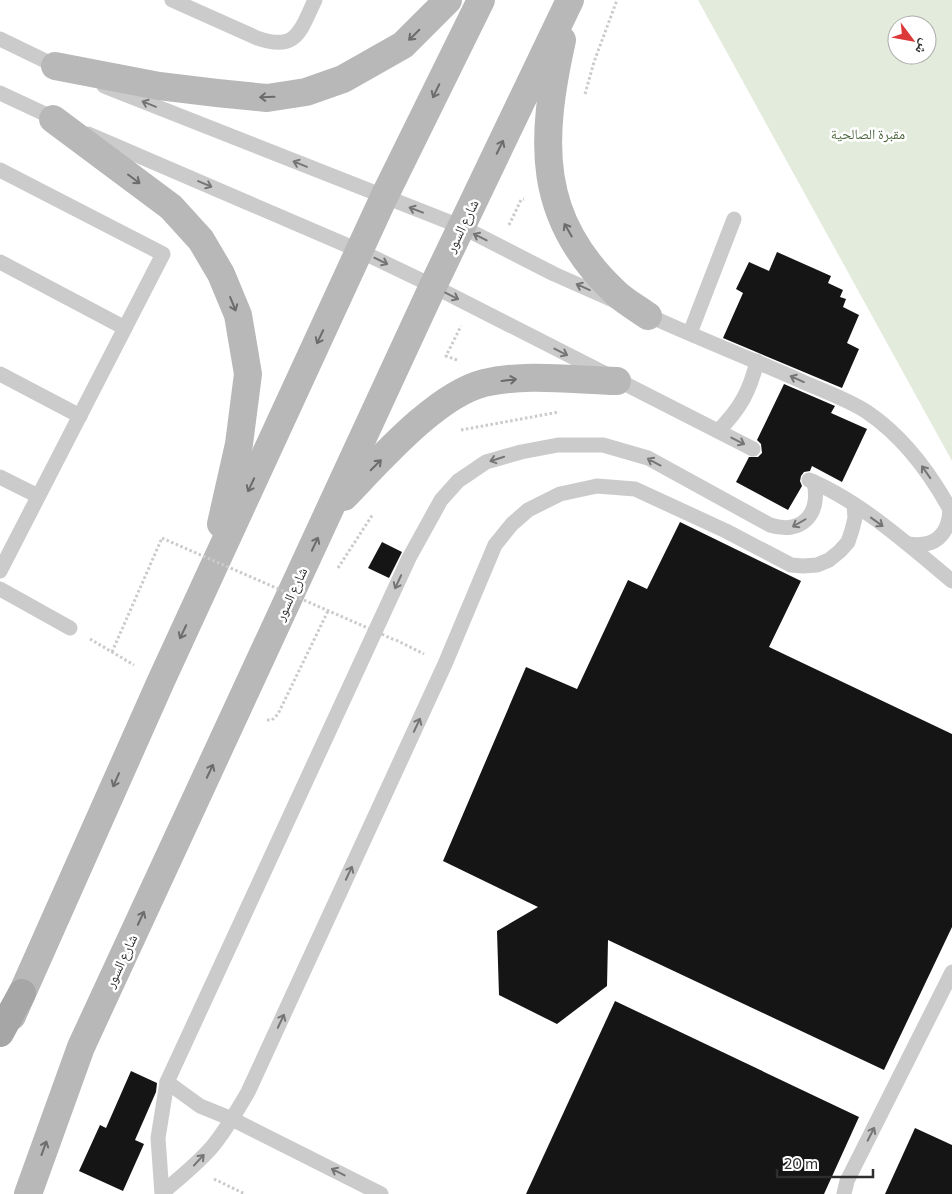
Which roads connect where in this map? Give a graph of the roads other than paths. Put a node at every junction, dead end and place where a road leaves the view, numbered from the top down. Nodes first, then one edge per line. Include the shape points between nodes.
1 (172, 0) edge
2 (315, 0) edge
3 (448, 0) edge
4 (481, 0) edge
5 (570, 0) edge
6 (0, 39) edge
7 (55, 66) junction
8 (4, 97) edge
9 (53, 119) junction
10 (0, 170) edge
11 (384, 197) junction
12 (734, 219) dead end
13 (462, 227) junction
14 (360, 250) junction
15 (0, 262) edge
16 (433, 286) junction
17 (648, 316) junction
18 (125, 328) junction
19 (690, 333) junction
20 (757, 361) junction
21 (0, 374) edge
22 (617, 381) junction
23 (80, 416) junction
24 (718, 431) junction
25 (753, 449) dead end
26 (0, 477) edge
27 (38, 496) junction
28 (854, 505) junction
29 (951, 511) edge
30 (329, 512) junction
31 (908, 544) junction
32 (0, 571) edge
33 (208, 579) junction
34 (952, 581) edge
35 (0, 589) edge
36 (70, 628) dead end
37 (952, 972) edge
38 (22, 993) junction
39 (0, 1033) edge
40 (0, 1044) edge
41 (168, 1082) junction
42 (232, 1119) junction
43 (163, 1193) edge
44 (28, 1194) edge
45 (381, 1194) edge
46 (844, 1194) edge

1 - 2 lane via 257,38 280,43 298,33
3 -> 7 main road via 403,46 343,79 306,92 267,98 217,93 159,86
4 -> 11 main road
13 -> 5 main road, شارع السور
17 -> 5 main road via 617,294 585,259 562,219 551,185 547,148 549,108
6 - 7 lane
11 -> 7 lane
8 - 9 lane
9 -> 14 lane
9 -> 33 main road via 171,207 201,240 221,274 238,315 248,374 239,444
10 - 18 lane via 163,254
13 -> 11 lane
11 - 14 main road
12 - 19 lane
13 - 16 main road, شارع السور
17 -> 13 lane via 554,274
14 -> 16 lane
14 -> 33 main road
15 - 18 lane
16 -> 22 lane
16 - 30 main road, شارع السور
17 - 19 lane
18 - 23 lane
19 - 20 lane
20 - 24 lane via 743,401
29 -> 20 lane via 923,467 901,441 866,412
21 - 23 lane
22 - 24 lane
30 -> 22 main road via 426,416 458,394 483,383 533,377
23 - 27 lane
24 -> 25 lane
26 - 27 lane
27 - 32 lane
28 -> 31 lane
28 -> 41 lane via 809,480 816,493 810,516 796,525 780,528 648,458 603,445 558,445 521,452 486,462 458,481 441,500 409,558
42 -> 28 lane via 248,1092 441,673 495,544 512,524 528,510 560,494 597,486 635,489 790,565 803,566 829,560 848,542 855,518
29 - 31 lane via 946,530 938,538 929,544
44 -> 30 main road, شارع السور via 81,1047
31 - 34 lane
33 -> 38 main road
35 - 36 lane
46 -> 37 lane via 847,1181
38 - 39 main road
38 - 40 main road
41 - 42 lane via 200,1106
41 - 43 lane via 158,1138
43 -> 42 lane via 212,1147
45 -> 42 lane

